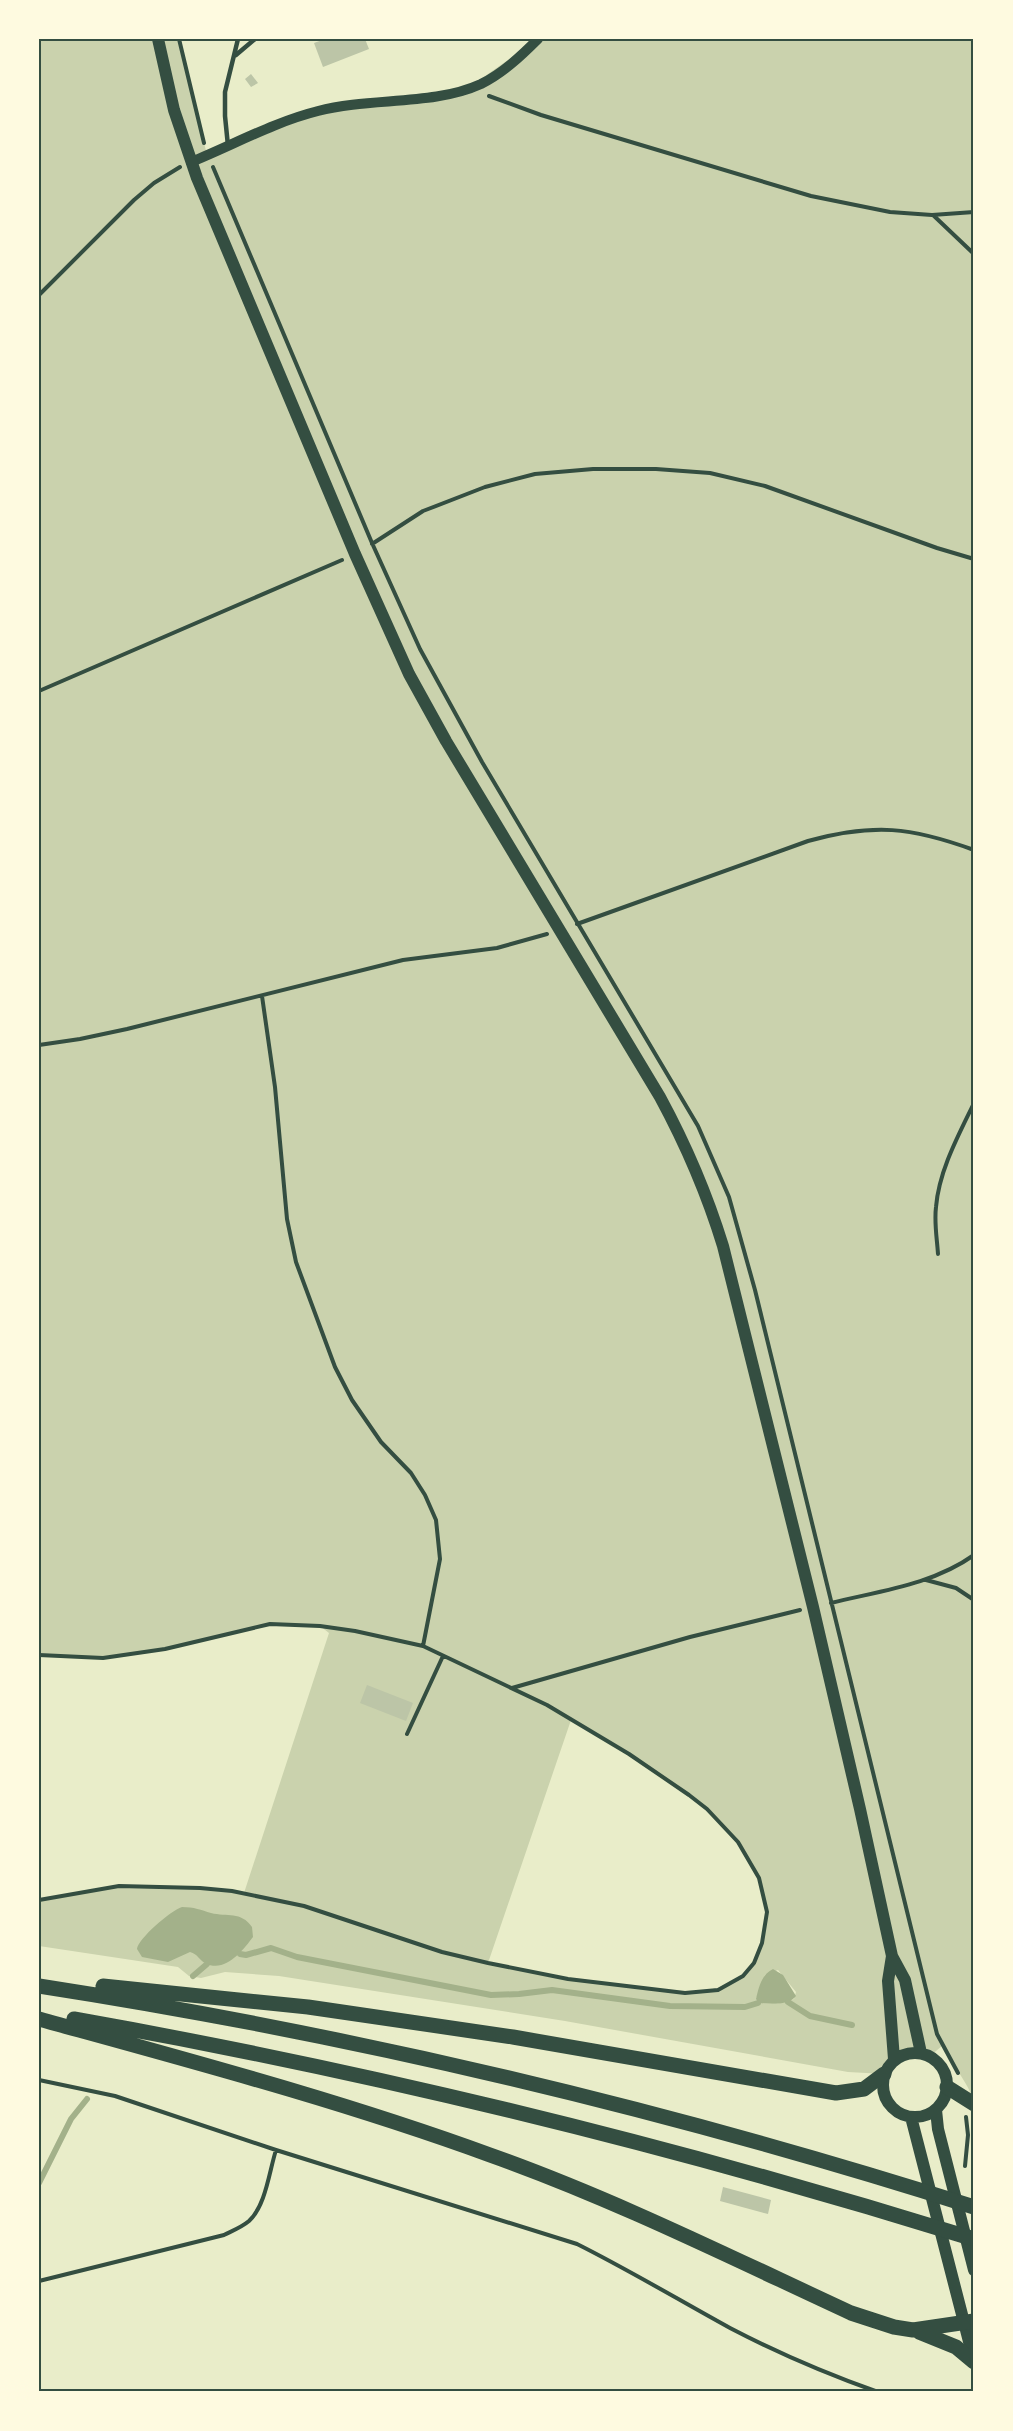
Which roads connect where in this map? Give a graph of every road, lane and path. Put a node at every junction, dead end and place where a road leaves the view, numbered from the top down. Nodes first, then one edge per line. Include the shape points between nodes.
1 (158, 39) edge
2 (179, 39) edge
3 (238, 39) edge
4 (255, 39) edge
5 (538, 39) edge
6 (236, 55) junction
7 (468, 88) junction
8 (228, 146) junction
9 (208, 155) junction
10 (191, 162) junction
11 (974, 212) edge
12 (932, 215) junction
13 (974, 254) edge
14 (39, 295) edge
15 (372, 543) junction
16 (355, 554) junction
17 (974, 559) edge
18 (39, 691) edge
19 (974, 850) edge
20 (579, 923) junction
21 (560, 931) junction
22 (262, 996) junction
23 (39, 1045) edge
24 (974, 1103) edge
25 (938, 1254) dead end
26 (974, 1556) edge
27 (925, 1580) junction
28 (974, 1600) edge
29 (831, 1603) junction
30 (813, 1607) junction
31 (423, 1646) junction
32 (39, 1655) edge
33 (443, 1656) junction
34 (511, 1688) junction
35 (407, 1734) dead end
36 (39, 1900) edge
37 (892, 1956) junction
38 (39, 1980) edge
39 (39, 1986) edge
40 (39, 2013) edge
41 (39, 2019) edge
42 (921, 2053) junction
43 (894, 2059) junction
44 (884, 2074) junction
45 (39, 2080) edge
46 (947, 2087) junction
47 (971, 2102) edge
48 (936, 2109) junction
49 (911, 2117) junction
50 (276, 2150) junction
51 (967, 2175) dead end
52 (974, 2207) edge
53 (974, 2239) edge
54 (973, 2268) edge
55 (39, 2281) edge
56 (969, 2322) edge
57 (913, 2330) junction
58 (974, 2361) edge
59 (878, 2392) edge

1 - 10 main road via 168,88
2 - 9 path
3 - 6 lane
4 - 6 lane
5 - 7 street via 494,76
6 - 8 lane via 225,92
7 - 8 street via 436,96 362,102 323,110
7 - 12 path via 541,115 770,186 869,209
8 - 9 street
9 - 10 street
9 - 15 path
10 - 14 path via 145,191
10 - 16 main road
11 - 12 path
12 - 13 path
15 - 16 path
15 - 17 path via 423,511 485,487 535,474 656,469 710,474 765,486
15 - 20 path via 437,683
16 - 18 path
16 - 21 main road via 420,696
19 - 20 path via 908,830 840,832
20 - 21 path
20 - 29 path via 684,1100 729,1197
21 - 22 path via 497,948 403,960
21 - 30 main road via 660,1097 697,1170 723,1246
22 - 23 path via 90,1037
22 - 31 path via 287,1219 296,1262 352,1400 381,1442 411,1473 436,1520 440,1559
24 - 25 path via 937,1195
26 - 27 path
27 - 28 path via 956,1588
27 - 29 path
29 - 30 path
29 - 47 path via 937,2034 960,2077 971,2089
30 - 34 path
30 - 37 main road
31 - 32 path via 329,1627 270,1624 113,1657
31 - 33 path
33 - 34 path
33 - 35 path
34 - 36 path via 629,1754 707,1809 738,1842 759,1878 767,1912 762,1943 743,1976 718,1990 685,1994 568,1979 442,1952 304,1906 218,1889 119,1886
37 - 42 main road via 905,1980
37 - 43 main road via 888,1981
38 - 44 highway via 308,2007 513,2037 836,2093 864,2089
39 - 52 highway via 176,2007 492,2076 679,2122
40 - 53 highway via 300,2062 484,2103 691,2155
41 - 57 highway via 338,2103 492,2155 651,2220 851,2313
42 - 43 main road
42 - 46 main road via 943,2069
43 - 44 main road
44 - 49 main road via 883,2093 887,2102 893,2110
45 - 50 path via 115,2096
46 - 47 highway
46 - 48 main road
47 - 51 path via 966,2111
48 - 49 main road
48 - 54 main road
49 - 56 main road via 945,2252
50 - 55 path via 256,2212 238,2228 224,2235
50 - 59 path via 577,2244 732,2329
56 - 57 highway
56 - 58 main road
57 - 58 highway via 956,2346

